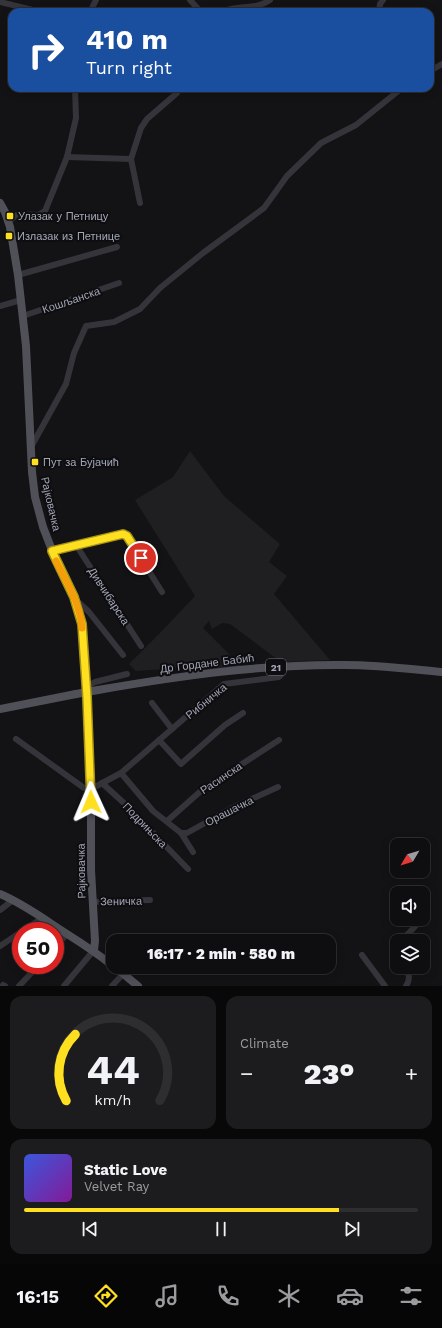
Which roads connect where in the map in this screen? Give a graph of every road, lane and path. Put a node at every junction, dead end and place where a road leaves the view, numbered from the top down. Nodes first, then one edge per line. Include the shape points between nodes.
1 (190, 0) edge
2 (270, 0) edge
3 (0, 2) edge
4 (25, 8) edge
5 (197, 8) edge
6 (231, 8) edge
7 (75, 92) edge
8 (177, 92) edge
9 (395, 92) edge
10 (67, 158) junction
11 (131, 159) junction
12 (0, 203) edge
13 (140, 203) dead end
14 (8, 222) junction
15 (117, 247) dead end
16 (18, 275) junction
17 (119, 283) dead end
18 (21, 300) junction
19 (0, 306) edge
20 (23, 316) junction
21 (31, 447) junction
22 (76, 545) junction
23 (52, 551) junction
24 (162, 592) dead end
25 (75, 599) junction
26 (141, 646) dead end
27 (123, 655) dead end
28 (284, 666) junction
29 (442, 672) edge
30 (127, 674) dead end
31 (86, 687) junction
32 (152, 703) dead end
33 (0, 709) edge
34 (243, 713) dead end
35 (172, 729) junction
36 (16, 739) dead end
37 (160, 740) junction
38 (279, 740) dead end
39 (121, 773) junction
40 (102, 783) junction
41 (278, 787) dead end
42 (91, 789) junction
43 (167, 822) junction
44 (181, 833) junction
45 (193, 852) dead end
46 (188, 868) dead end
47 (0, 894) edge
48 (12, 900) junction
49 (150, 900) dead end
50 (92, 902) junction
51 (0, 910) edge
52 (42, 918) junction
53 (36, 922) edge
54 (415, 926) edge
55 (66, 934) junction
56 (408, 934) edge
57 (64, 936) edge
58 (12, 938) edge
59 (0, 946) edge
60 (94, 950) junction
61 (362, 955) dead end
62 (106, 960) edge
63 (30, 974) edge
64 (123, 974) joint
65 (408, 974) edge
66 (19, 986) edge
67 (64, 986) edge
68 (112, 986) edge
69 (138, 986) edge
70 (385, 986) edge
71 (406, 986) edge

1 - 5 street
2 - 6 street via 257,7
3 - 4 street
7 - 10 street via 76,118
8 - 11 street via 147,119 141,128
9 - 21 street via 356,125 320,143 287,176 264,208 160,288 140,309 114,322 86,326 74,353 66,384
10 - 11 street
10 - 14 street via 44,211 38,215 18,214
11 - 13 street
12 - 14 main road, Рајковачка
14 - 16 main road, Рајковачка
15 - 16 street
16 - 18 main road, Рајковачка
17 - 20 street, Кошљанска
18 - 19 street
18 - 20 main road, Рајковачка
20 - 21 main road, Рајковачка
21 - 23 main road, Рајковачка via 41,523
22 - 23 street
22 - 24 street via 123,534 127,536
22 - 26 street, Дивчибарска
23 - 25 main road, Рајковачка
25 - 27 street via 89,612
25 - 31 main road, Рајковачка via 82,624
28 - 29 main road, Др Гордане Бабић / 21 via 346,665
28 - 33 main road, Др Гордане Бабић / 21, bridge via 178,676
28 - 35 street, Рибничка via 279,677 224,684
30 - 31 street via 95,682
31 - 42 main road, Рајковачка
32 - 35 street
34 - 37 street via 225,725 182,764
35 - 37 street, Рибничка
36 - 42 street via 84,788
37 - 39 street, Рибничка
38 - 43 street, Расинска via 202,790
39 - 40 street, Рибничка
39 - 43 street, Подрињска via 144,802
40 - 42 street, Рибничка
40 - 46 street, Подрињска
41 - 44 street, Орашачка via 232,808 187,833
42 - 50 main road, Рајковачка
43 - 44 street, Подрињска
44 - 45 street, Подрињска
47 - 48 main road
48 - 51 street
48 - 52 main road
49 - 50 street, Зеничка
50 - 60 main road, Рајковачка
52 - 53 street
52 - 55 main road
54 - 56 street
55 - 57 street
55 - 60 main road
58 - 59 street
60 - 62 main road
60 - 67 street
61 - 70 street
63 - 66 street
64 - 68 street
64 - 69 main road
65 - 71 street

